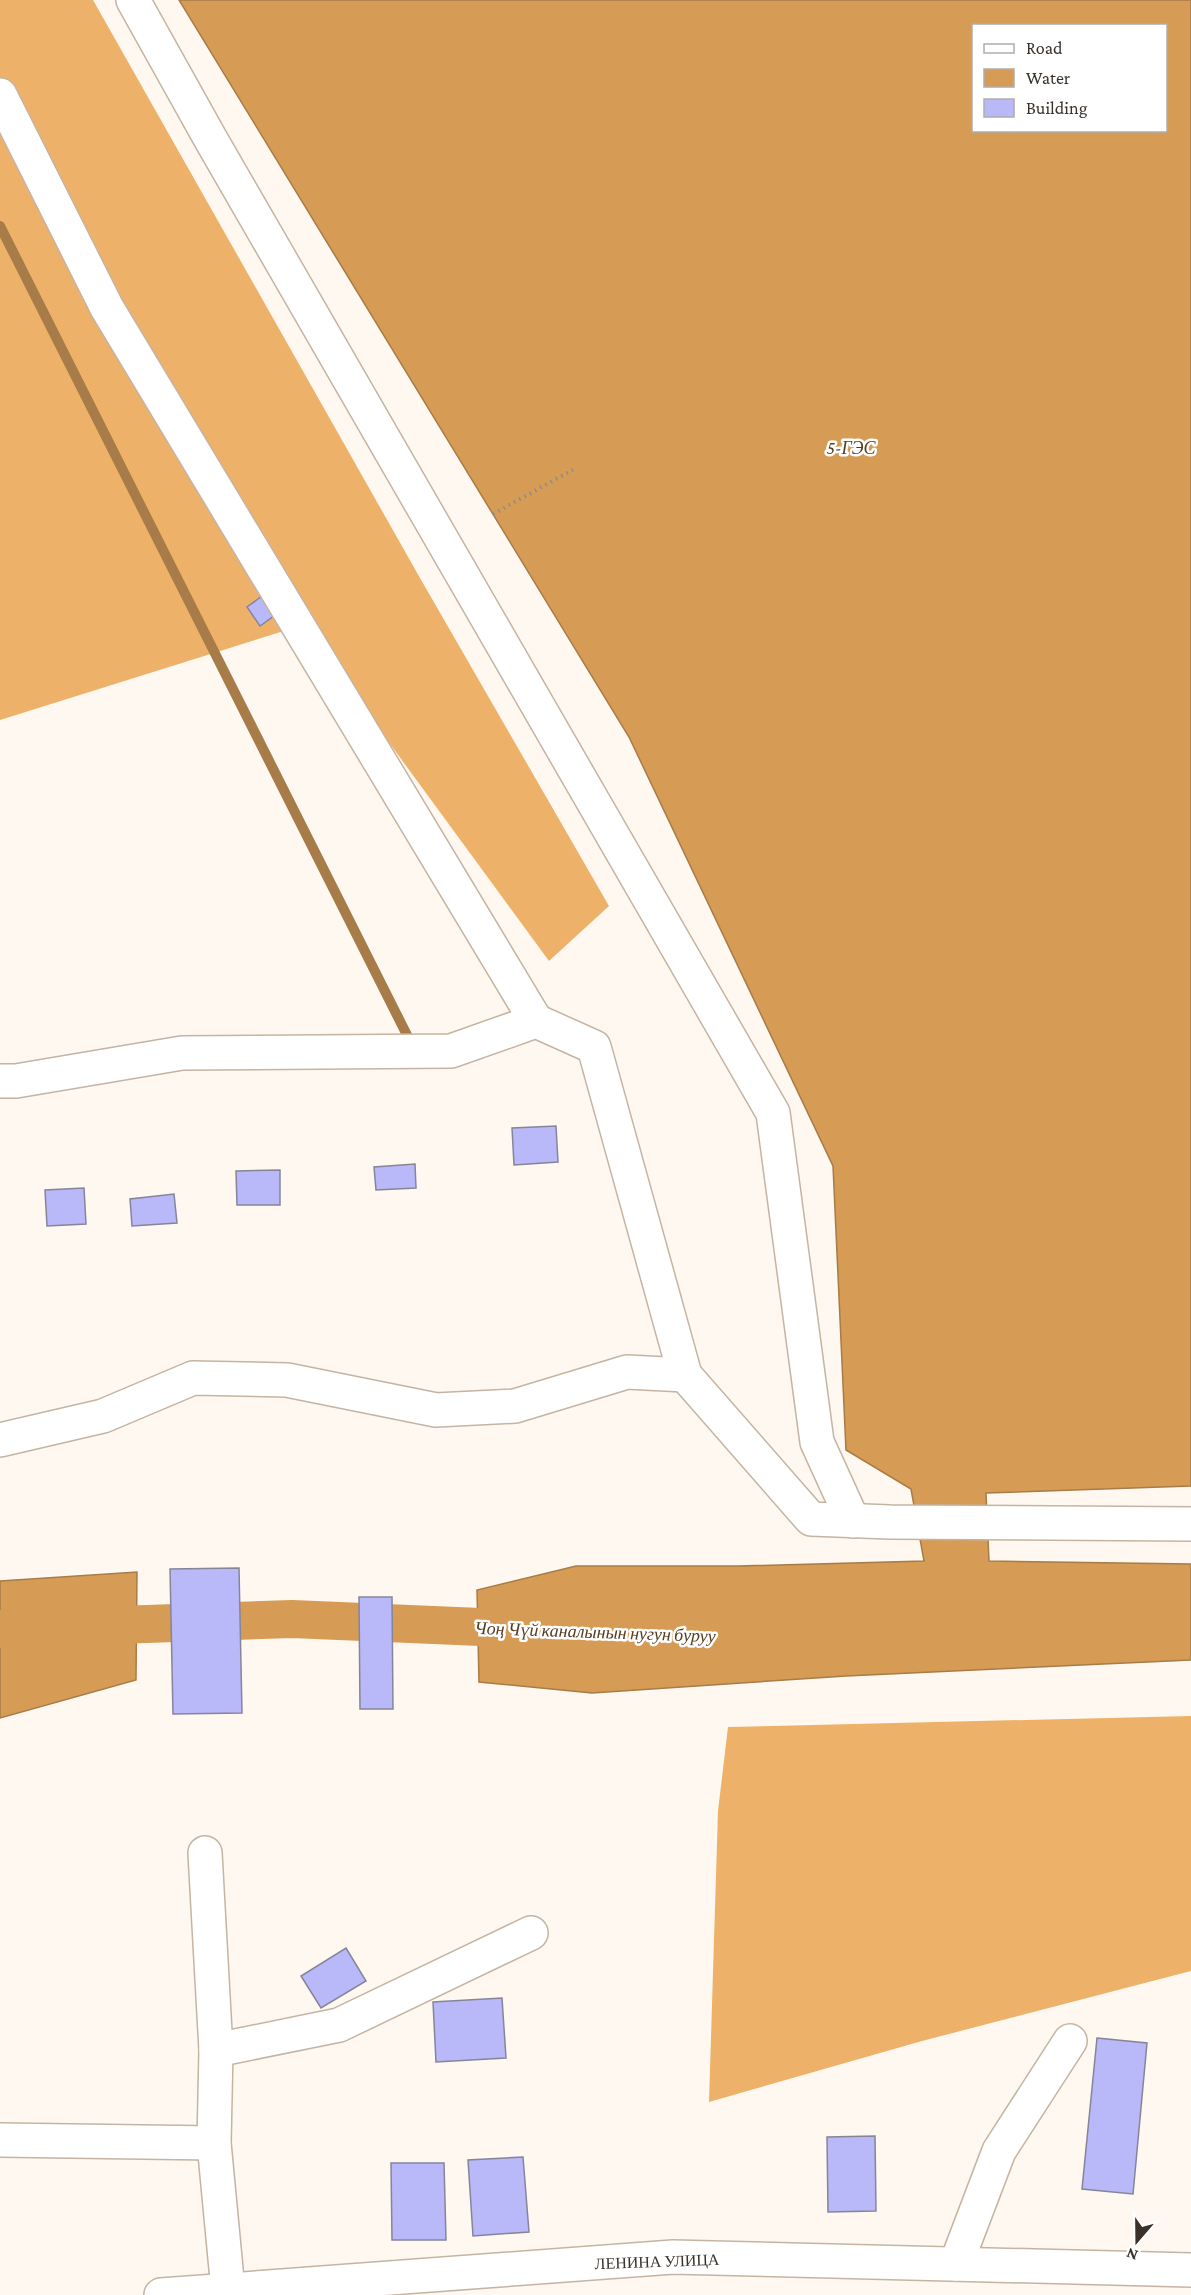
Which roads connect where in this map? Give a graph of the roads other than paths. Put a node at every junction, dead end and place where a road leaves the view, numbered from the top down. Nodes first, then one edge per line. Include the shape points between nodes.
1 (133, 0) edge
2 (0, 95) edge
3 (536, 1021) junction
4 (0, 1081) edge
5 (685, 1375) junction
6 (0, 1440) edge
7 (853, 1521) junction
8 (1191, 1524) edge
9 (205, 1853) dead end
10 (531, 1933) dead end
11 (1070, 2041) dead end
12 (216, 2050) junction
13 (0, 2140) edge
14 (214, 2143) junction
15 (956, 2264) junction
16 (1191, 2270) edge
17 (228, 2290) junction
18 (161, 2295) edge

1 - 7 street via 773,1113 817,1442
2 - 3 street via 107,308
3 - 4 street via 451,1051 182,1053
3 - 5 street via 594,1047
5 - 6 street via 627,1372 515,1406 436,1410 287,1380 193,1378 103,1416
5 - 7 street via 811,1519
7 - 8 street
9 - 12 street
10 - 12 street via 339,2025
11 - 15 street via 999,2151
12 - 14 street
13 - 14 street
14 - 17 street
15 - 16 street, ЛЕНИНА УЛИЦА
15 - 17 street, ЛЕНИНА УЛИЦА via 674,2257
17 - 18 street, ЛЕНИНА УЛИЦА

